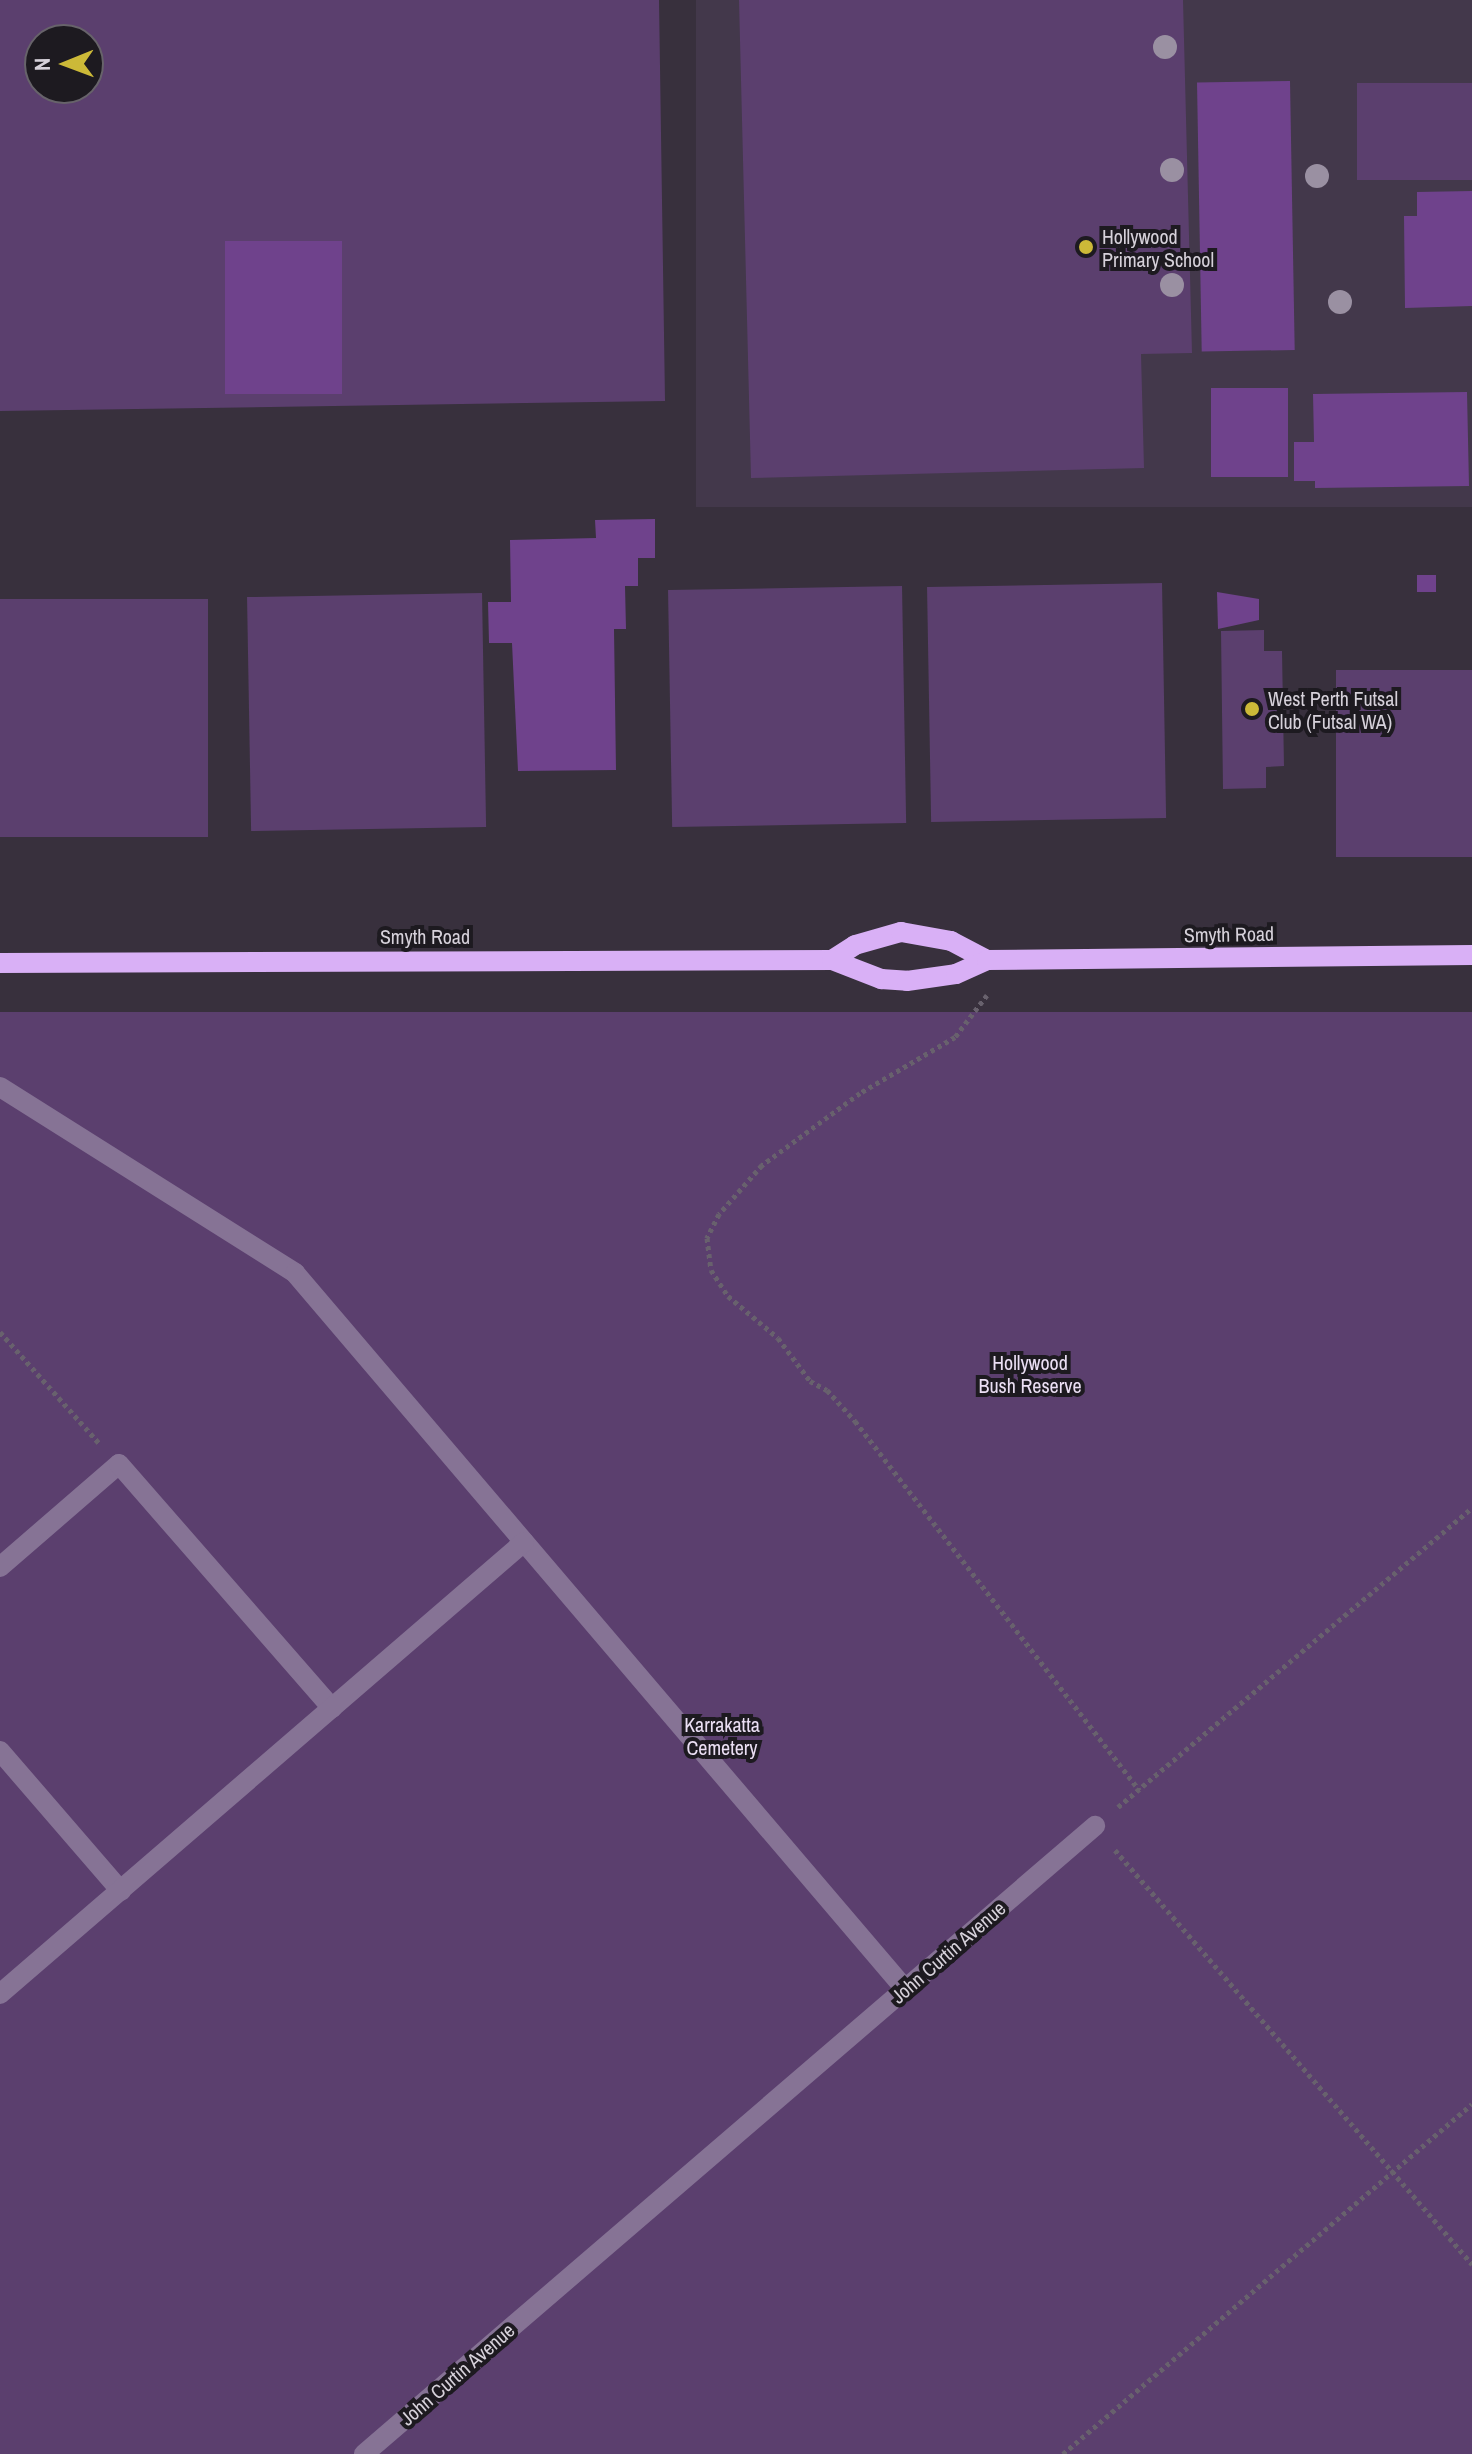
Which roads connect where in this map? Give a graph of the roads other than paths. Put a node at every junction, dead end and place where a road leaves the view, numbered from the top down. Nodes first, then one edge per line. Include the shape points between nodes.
1 (1472, 955) edge
2 (6, 959) edge
3 (832, 960) junction
4 (993, 960) junction
5 (0, 1087) edge
6 (524, 1542) junction
7 (0, 1567) edge
8 (332, 1708) junction
9 (0, 1751) edge
10 (1095, 1826) road end
11 (121, 1891) junction
12 (905, 1989) junction
13 (0, 1994) edge
14 (364, 2454) edge

1 - 4 main road, Smyth Road
2 - 3 main road, Smyth Road
3 - 4 main road, Smyth Road via 881,979 907,981 956,974
3 - 4 main road, Smyth Road via 855,945 901,932 951,941
5 - 6 lane via 295,1273
6 - 8 lane
6 - 12 lane
7 - 8 lane via 119,1464
8 - 11 lane
9 - 11 lane
10 - 12 lane, John Curtin Avenue
11 - 13 lane
12 - 14 lane, John Curtin Avenue

